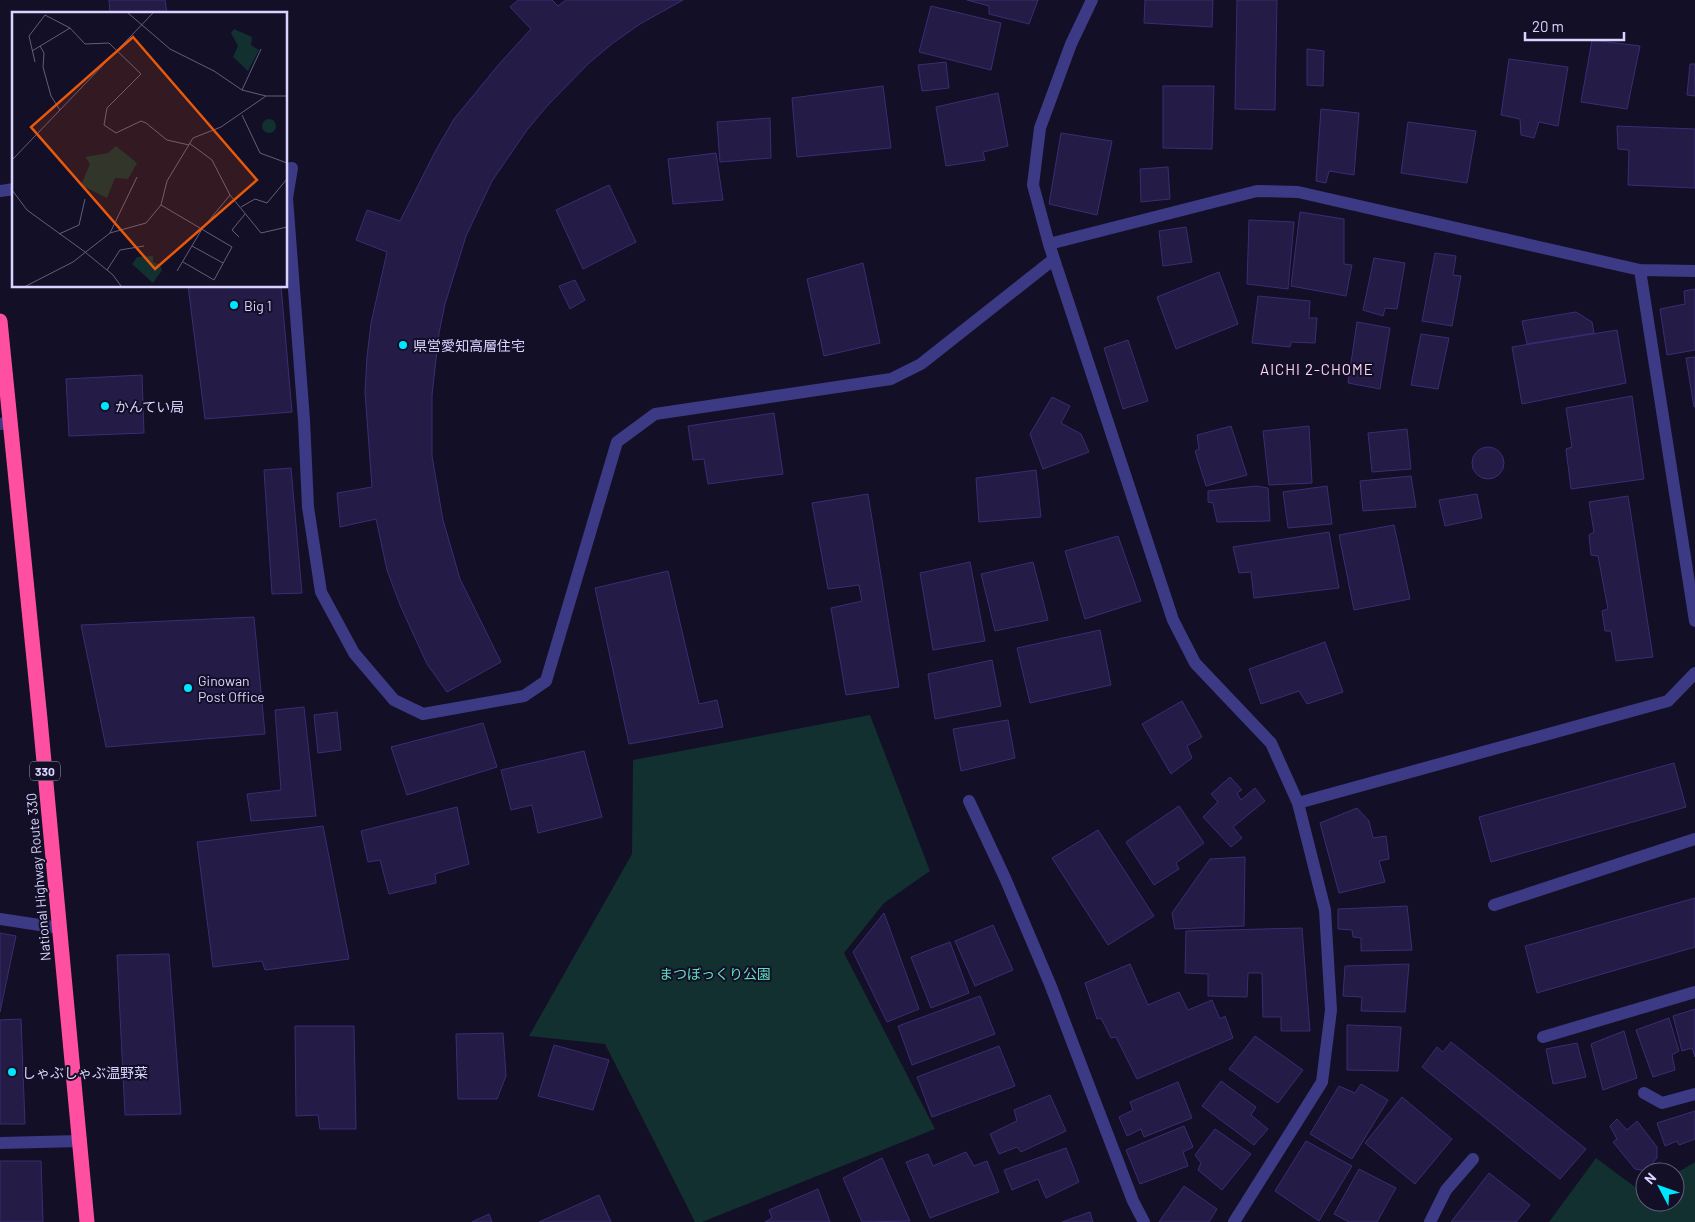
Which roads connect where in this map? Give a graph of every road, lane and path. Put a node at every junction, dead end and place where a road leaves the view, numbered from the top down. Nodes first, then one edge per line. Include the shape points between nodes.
1 (1092, 0) edge
2 (288, 169) edge
3 (288, 192) edge
4 (288, 211) edge
5 (1049, 244) junction
6 (1054, 259) junction
7 (1640, 270) junction
8 (1695, 272) edge
9 (0, 321) edge
10 (5, 423) edge
11 (1695, 621) edge
12 (1695, 674) edge
13 (969, 801) dead end
14 (1298, 803) junction
15 (1695, 839) edge
16 (1494, 905) dead end
17 (0, 919) edge
18 (58, 928) junction
19 (1695, 992) edge
20 (1543, 1037) dead end
21 (1644, 1093) dead end
22 (1695, 1094) edge
23 (80, 1141) junction
24 (0, 1143) edge
25 (1473, 1160) dead end
26 (87, 1222) edge
27 (1144, 1222) edge
28 (1234, 1222) edge
29 (1430, 1222) edge

1 - 5 street via 1040,128 1033,185
2 - 3 street via 292,168
4 - 6 street via 308,507 321,592 365,666 394,700 423,714 524,696 546,681 617,442 655,414 891,379 921,364
5 - 6 street
5 - 7 street via 1257,191 1298,192
6 - 14 street via 1173,620 1195,663 1271,743
7 - 8 street
7 - 11 street
9 - 10 highway, National Highway Route 330 / 330
10 - 18 highway, National Highway Route 330 / 330 via 40,719
12 - 14 street via 1668,701
13 - 27 street via 1050,984 1133,1201
14 - 28 street via 1325,910 1331,1010 1322,1082
15 - 16 street
17 - 18 street
18 - 23 highway, National Highway Route 330 / 330
19 - 20 street
21 - 22 street via 1662,1102
23 - 24 street
23 - 26 highway, National Highway Route 330 / 330
25 - 29 street via 1446,1190

